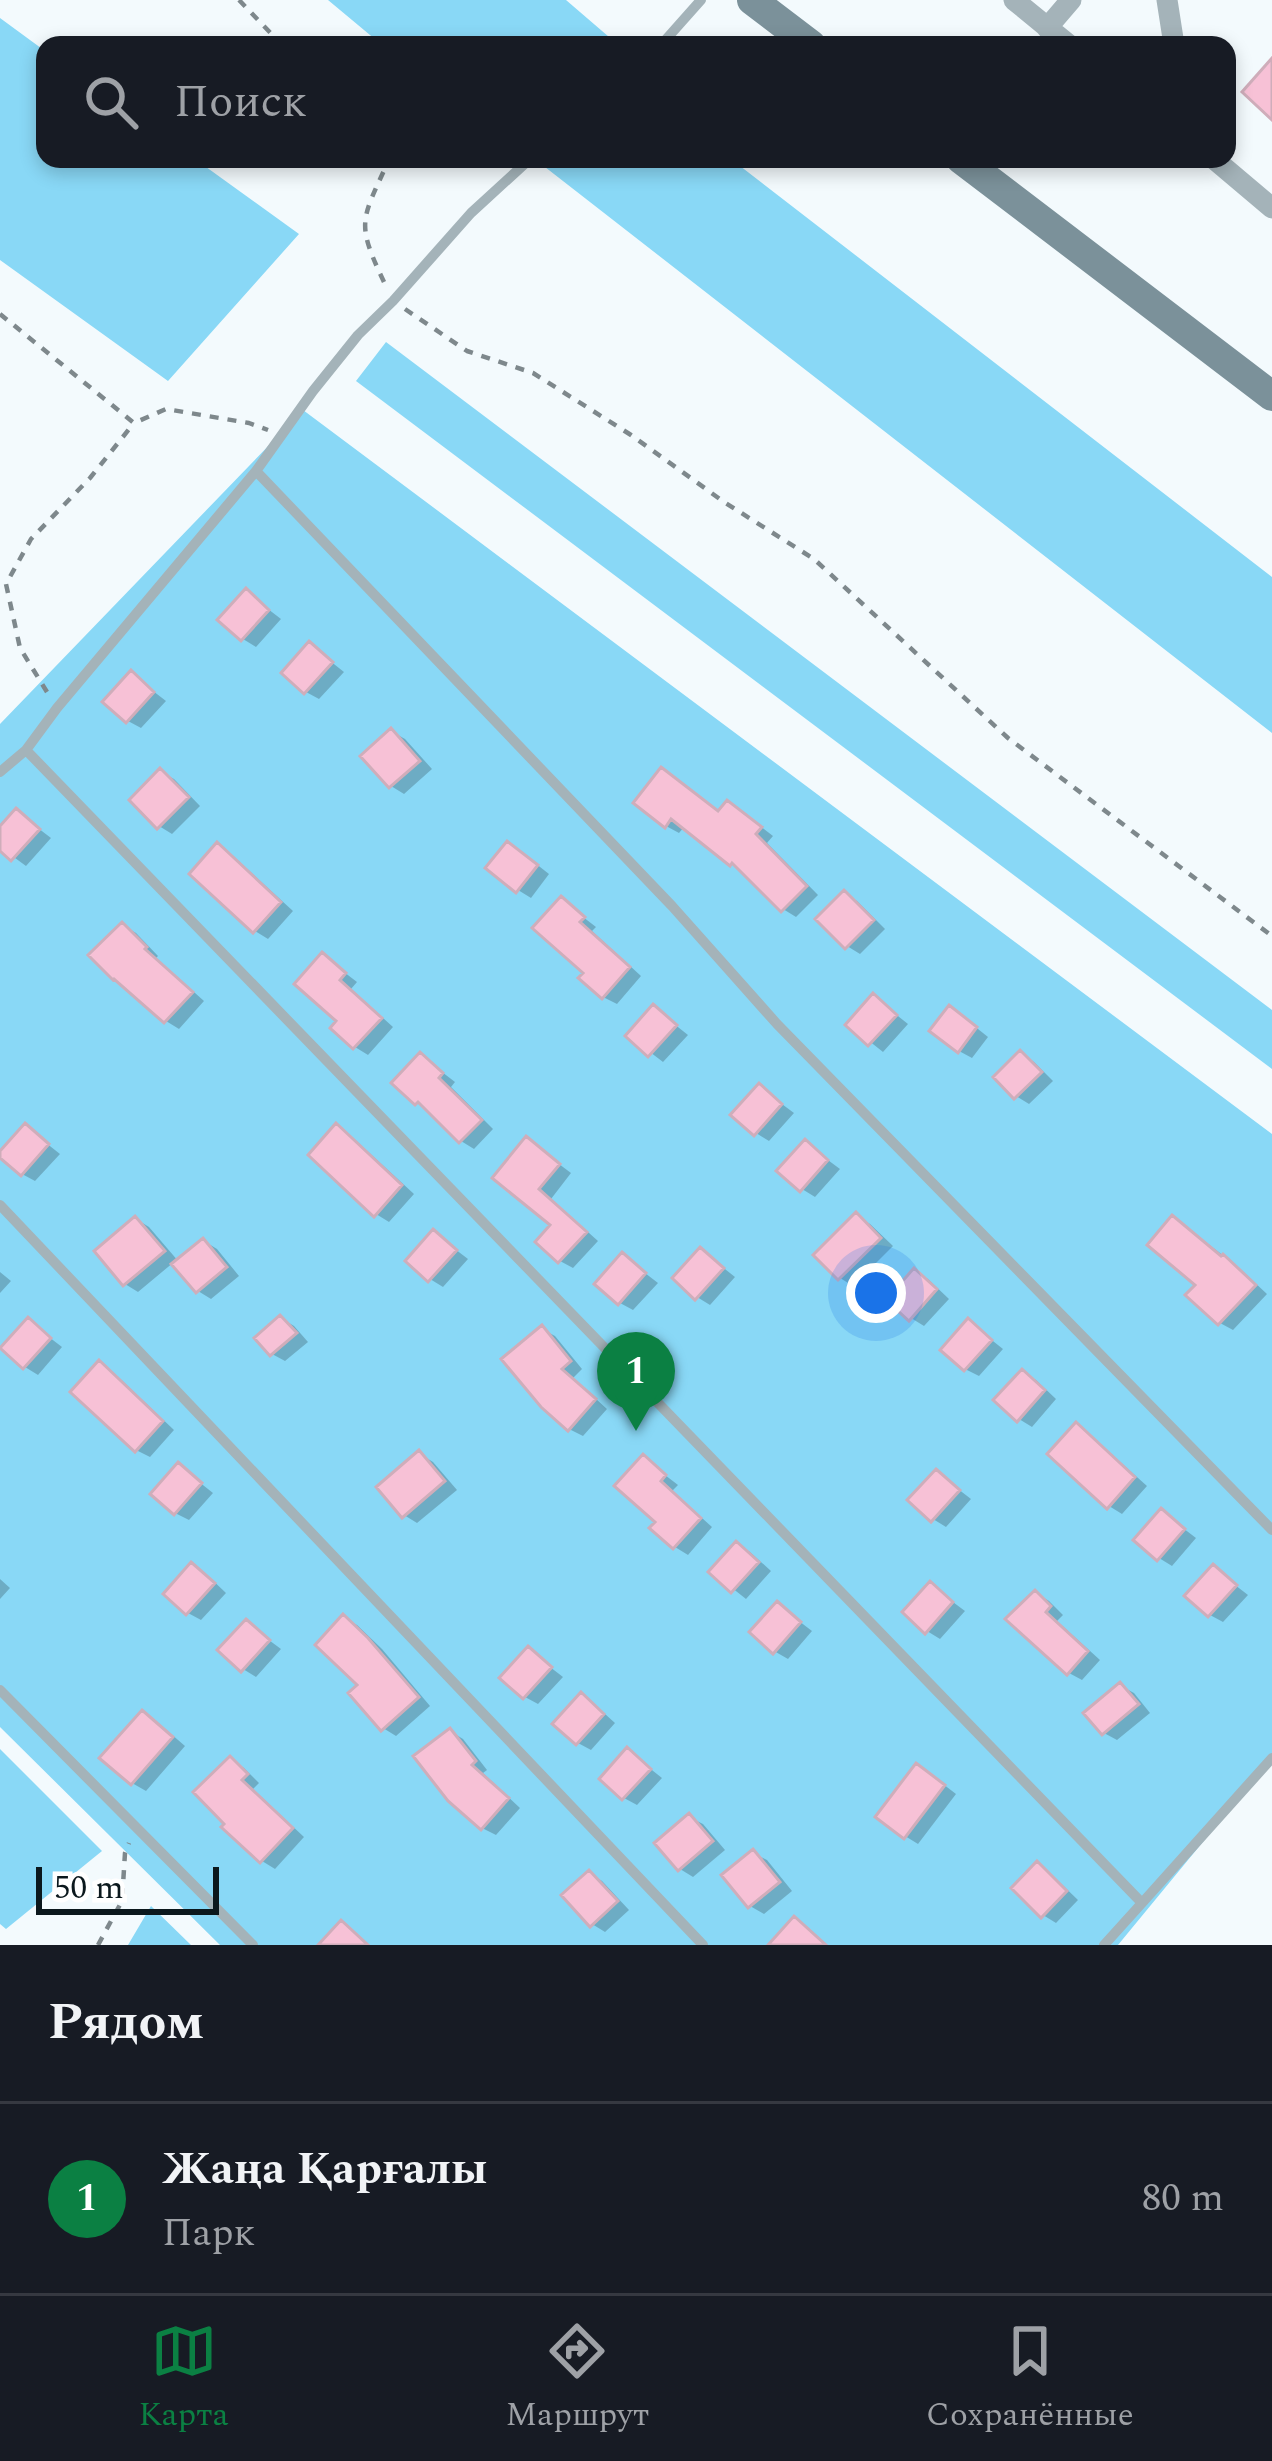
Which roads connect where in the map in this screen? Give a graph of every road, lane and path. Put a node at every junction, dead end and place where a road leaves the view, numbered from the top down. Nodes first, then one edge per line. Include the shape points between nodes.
1 (238, 0) edge
2 (701, 0) edge
3 (752, 0) edge
4 (1014, 0) edge
5 (1071, 0) edge
6 (1167, 0) edge
7 (1047, 28) junction
8 (273, 36) edge
9 (669, 36) edge
10 (799, 36) edge
11 (1057, 36) edge
12 (1173, 36) edge
13 (383, 168) edge
14 (520, 168) edge
15 (973, 168) edge
16 (1225, 168) edge
17 (1272, 208) edge
18 (393, 301) junction
19 (0, 314) edge
20 (1270, 392) edge
21 (134, 423) junction
22 (281, 435) junction
23 (256, 471) junction
24 (6, 584) junction
25 (0, 592) edge
26 (57, 708) junction
27 (26, 750) junction
28 (0, 772) edge
29 (1272, 937) edge
30 (0, 1205) edge
31 (1272, 1530) edge
32 (0, 1690) edge
33 (1272, 1758) edge
34 (136, 1826) junction
35 (1142, 1903) junction
36 (98, 1945) edge
37 (253, 1945) edge
38 (703, 1945) edge
39 (1104, 1945) edge

1 - 8 path
2 - 9 lane
3 - 10 main road
4 - 7 street
5 - 7 street
6 - 12 street
7 - 11 street
13 - 18 path via 364,214 366,245
14 - 18 lane
15 - 20 main road
16 - 17 street
18 - 22 lane
18 - 29 path via 467,351 533,374 814,559 1008,738
19 - 21 path
21 - 22 path via 166,409
21 - 24 path via 31,539
22 - 23 lane
23 - 26 lane
23 - 31 lane via 777,1024
24 - 25 path
24 - 26 path via 20,648
26 - 27 lane
27 - 28 lane
27 - 35 lane
30 - 38 lane
32 - 34 lane
33 - 35 lane
34 - 36 path via 122,1901
34 - 37 lane
35 - 39 lane

